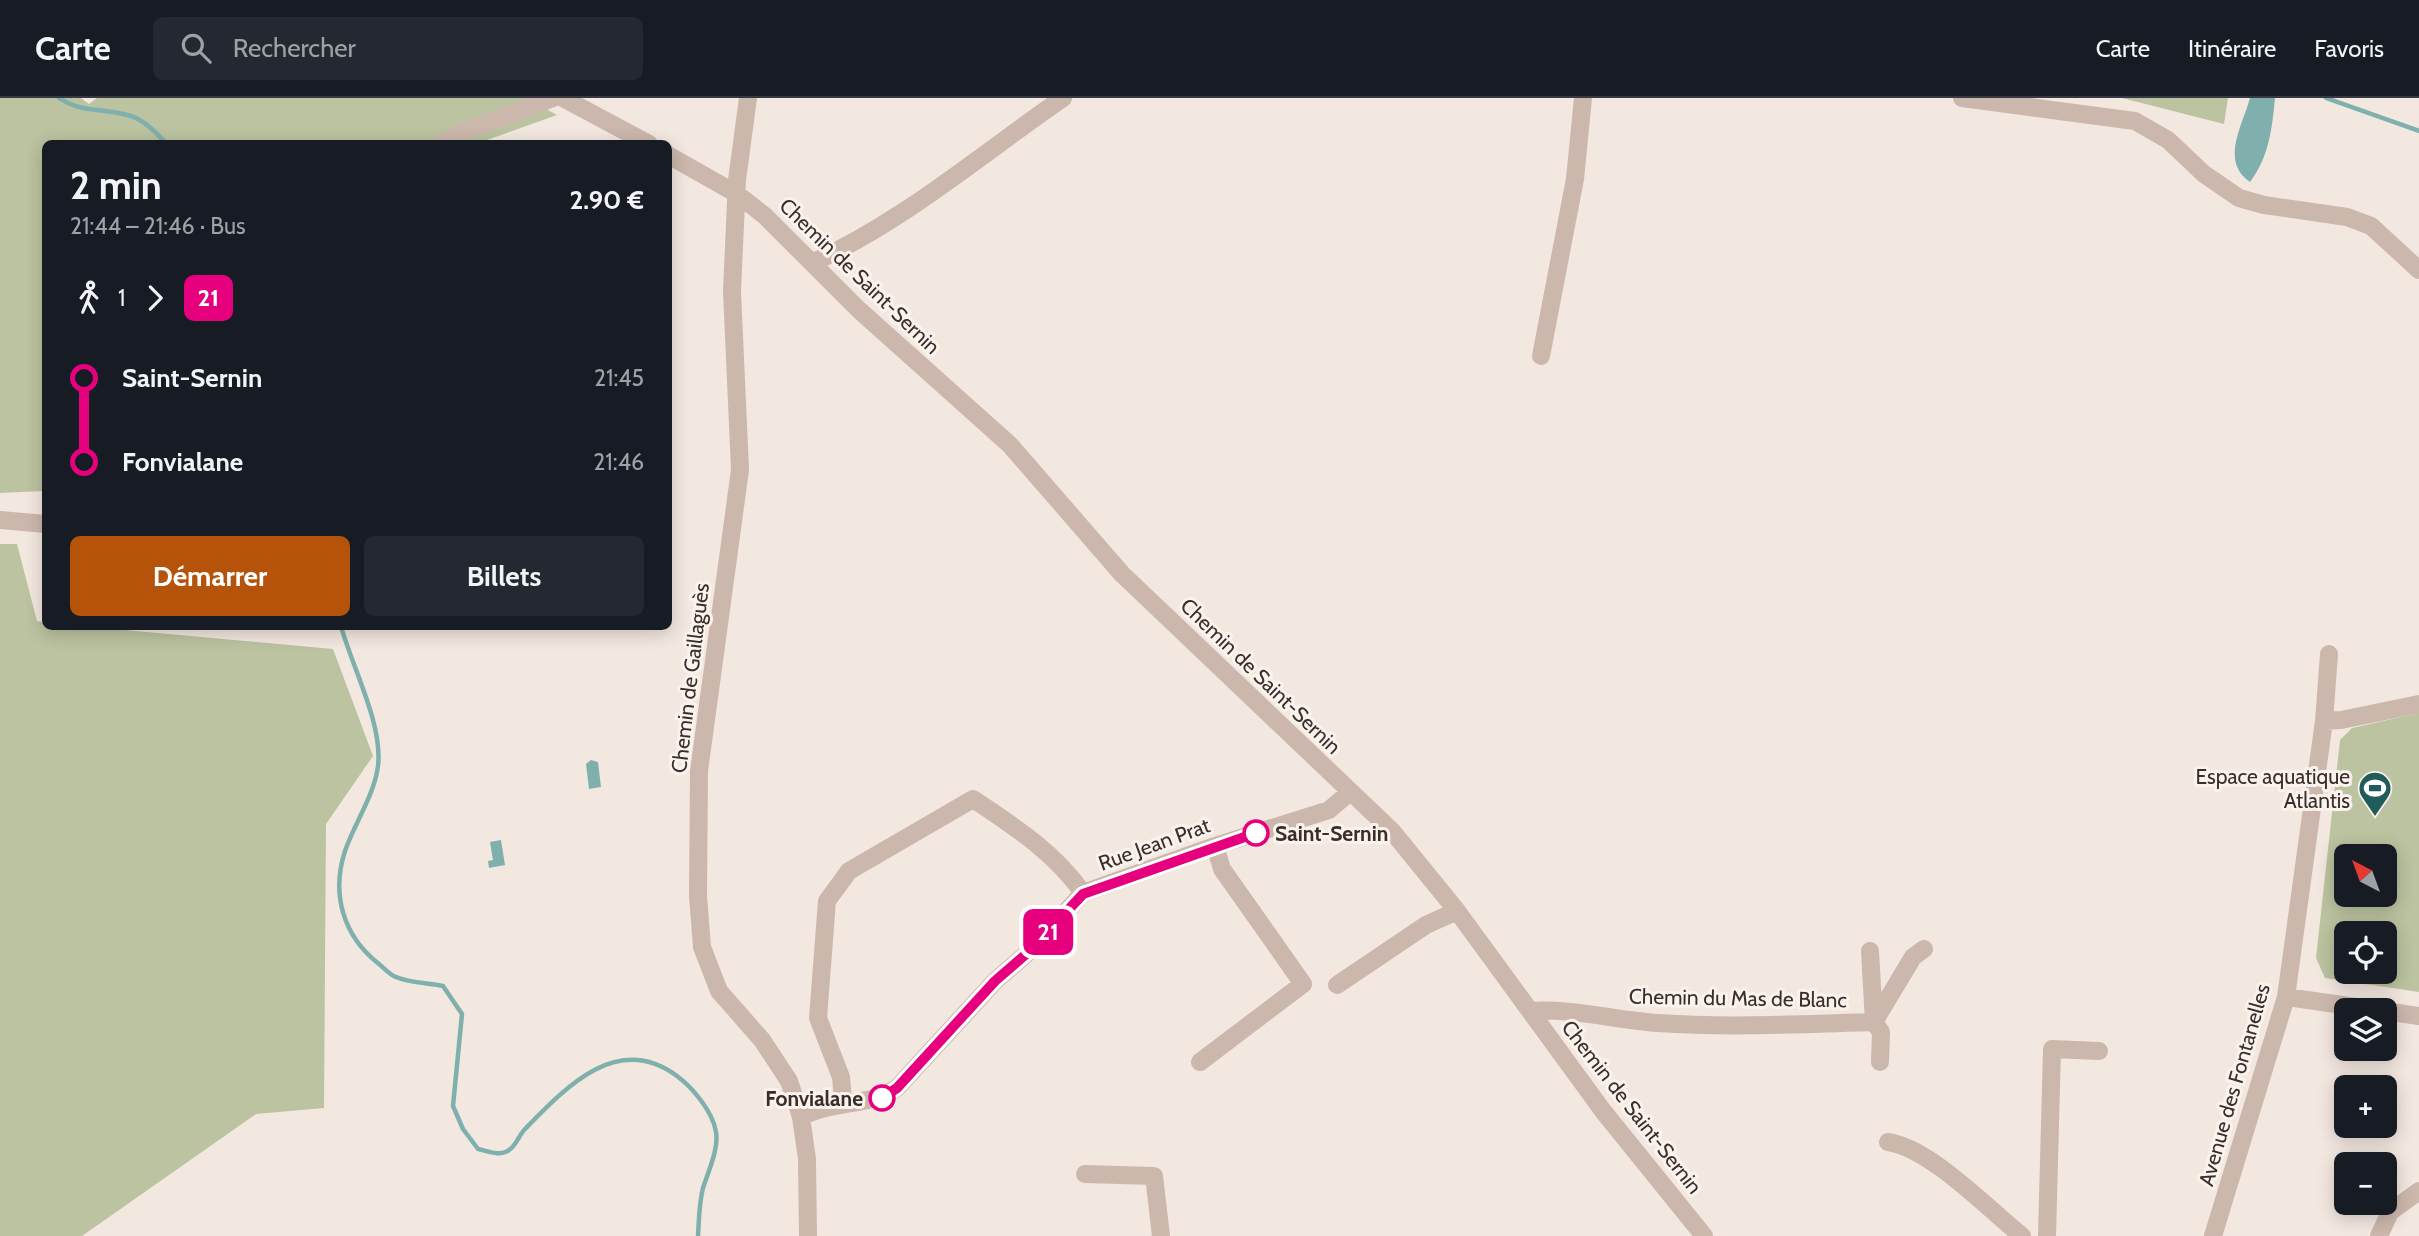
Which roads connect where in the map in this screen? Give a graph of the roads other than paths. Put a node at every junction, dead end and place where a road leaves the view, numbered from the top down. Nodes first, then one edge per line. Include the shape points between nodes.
1 (553, 98) edge
2 (564, 98) edge
3 (748, 98) edge
4 (1063, 98) edge
5 (1583, 98) edge
6 (1962, 98) edge
7 (448, 140) edge
8 (642, 140) edge
9 (672, 157) edge
10 (737, 194) junction
11 (812, 263) junction
12 (2419, 270) edge
13 (1541, 356) dead end
14 (0, 520) edge
15 (42, 524) edge
16 (2329, 654) dead end
17 (2419, 704) edge
18 (2324, 721) junction
19 (1350, 792) junction
20 (1215, 846) junction
21 (1083, 894) junction
22 (1457, 911) junction
23 (1924, 949) dead end
24 (1870, 951) dead end
25 (1337, 985) dead end
26 (2286, 997) junction
27 (2334, 1004) edge
28 (1530, 1011) junction
29 (2397, 1013) edge
30 (2419, 1016) edge
31 (1874, 1022) junction
32 (2099, 1051) dead end
33 (1200, 1062) dead end
34 (1880, 1062) dead end
35 (843, 1102) junction
36 (801, 1117) junction
37 (1888, 1143) dead end
38 (1085, 1174) dead end
39 (2419, 1191) edge
40 (808, 1236) edge
41 (1161, 1236) edge
42 (1703, 1236) edge
43 (2022, 1236) edge
44 (2047, 1236) edge
45 (2213, 1236) edge
46 (2379, 1236) edge

1 - 7 street
2 - 8 street
3 - 10 street, Chemin de Gaillaguès
4 - 11 street via 921,202 858,243
5 - 13 street via 1575,179
6 - 12 street via 2136,121 2168,140 2204,174 2239,198 2347,217 2371,226
9 - 10 street, Chemin de Saint-Sernin
10 - 11 street, Chemin de Saint-Sernin
10 - 36 street, Chemin de Gaillaguès via 732,291 740,470 699,771 698,896 702,947 719,991 762,1040 789,1080
11 - 19 street, Chemin de Saint-Sernin via 1010,445 1122,574
14 - 15 street
16 - 18 street, Avenue des Fontanelles
17 - 18 street
18 - 26 street, Avenue des Fontanelles
19 - 20 street, Rue Jean Prat via 1329,810
19 - 22 street, Chemin de Saint-Sernin via 1392,831
20 - 21 street, Rue Jean Prat
20 - 33 street via 1222,869 1303,984
21 - 35 street, Rue Jean Prat via 897,1088 882,1098
21 - 35 street via 1065,867 1029,836 973,799 849,871 827,901 818,1018 841,1077
22 - 25 street via 1426,925
22 - 28 street, Chemin de Saint-Sernin
23 - 31 street via 1913,957
24 - 31 street, Chemin du Mas de Blanc
26 - 27 street
26 - 45 street, Avenue des Fontanelles
28 - 31 street, Chemin du Mas de Blanc via 1555,1009 1658,1023
28 - 42 street, Chemin de Saint-Sernin
29 - 30 street
31 - 34 street via 1881,1032
32 - 44 street via 2052,1049
35 - 36 street, Rue Jean Prat
36 - 40 street, Chemin de Gaillaguès via 807,1159
37 - 43 street via 1923,1154
38 - 41 street via 1154,1176
39 - 46 street via 2390,1212

